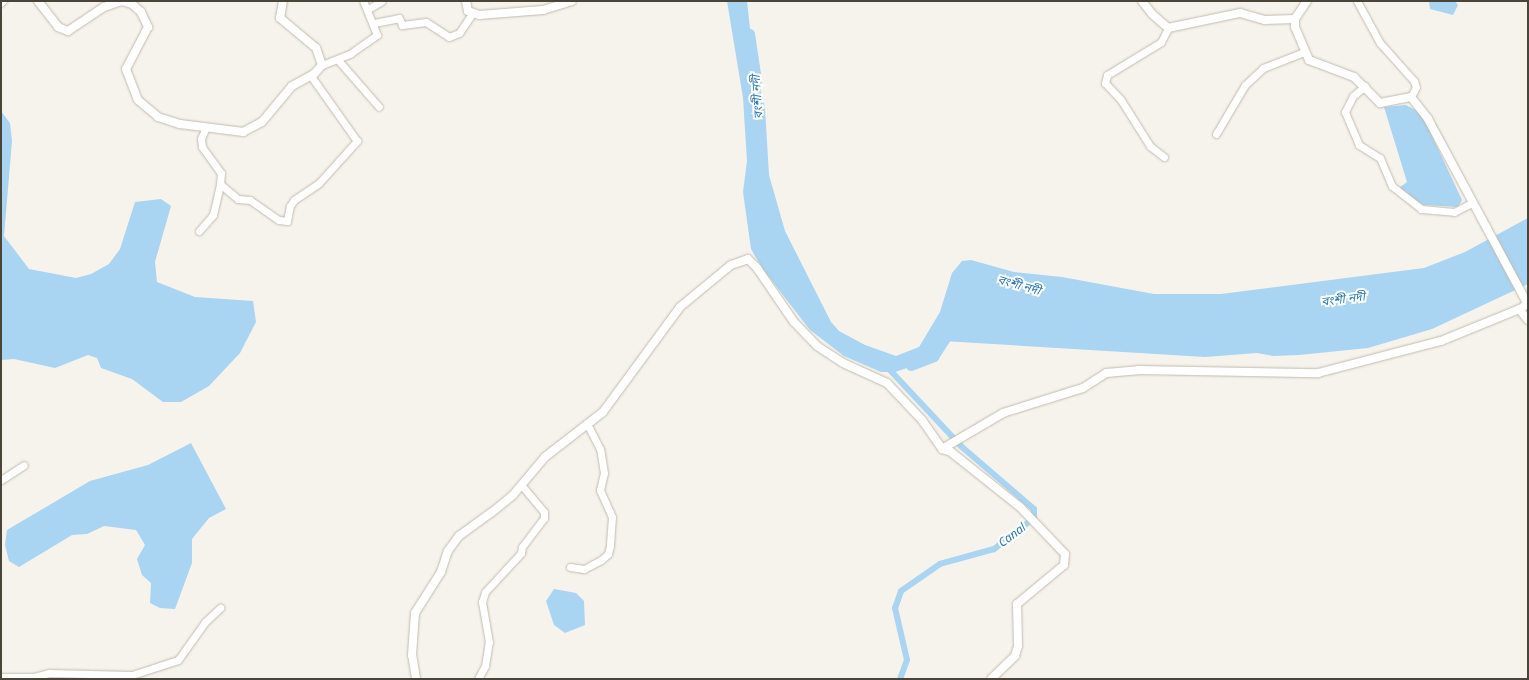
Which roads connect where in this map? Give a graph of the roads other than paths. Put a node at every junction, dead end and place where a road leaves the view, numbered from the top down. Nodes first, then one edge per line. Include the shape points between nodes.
1 (3, 1) edge
2 (38, 1) edge
3 (283, 1) edge
4 (363, 1) edge
5 (382, 1) edge
6 (466, 1) edge
7 (572, 1) edge
8 (1142, 1) edge
9 (1308, 1) edge
10 (1357, 1) edge
11 (1, 4) edge
12 (368, 9) junction
13 (472, 14) junction
14 (1295, 19) junction
15 (374, 23) junction
16 (1168, 28) junction
17 (1304, 52) junction
18 (338, 60) junction
19 (322, 65) junction
20 (311, 76) junction
21 (1365, 86) junction
22 (1411, 97) junction
23 (379, 107) dead end
24 (206, 127) junction
25 (1216, 134) dead end
26 (1164, 157) dead end
27 (220, 184) junction
28 (1472, 203) junction
29 (199, 232) dead end
30 (1528, 303) edge
31 (1519, 309) junction
32 (1528, 320) edge
33 (587, 424) junction
34 (942, 448) junction
35 (24, 465) dead end
36 (1, 480) edge
37 (521, 485) junction
38 (570, 567) dead end
39 (220, 608) dead end
40 (1, 678) edge
41 (416, 679) edge
42 (478, 679) edge
43 (991, 679) edge

1 - 11 street
2 - 24 street via 58,27 68,31 104,7 121,1 132,4 141,12 148,27 126,69 138,100 158,117
3 - 19 street via 280,18 313,45
4 - 12 street
5 - 12 street
6 - 13 street
7 - 13 street via 543,10
8 - 16 street
9 - 14 street
10 - 22 street via 1380,43 1414,81 1416,87
12 - 15 street
13 - 15 street via 459,33 449,37 426,22 402,26 399,18
14 - 16 street via 1265,20 1240,13
14 - 17 street
15 - 18 street via 377,35
16 - 26 street via 1161,42 1107,75 1105,83 1121,100 1150,146
17 - 21 street via 1315,64 1354,77
17 - 25 street via 1258,72 1245,85
18 - 19 street
18 - 23 street
19 - 20 street
20 - 24 street via 292,86 254,128 243,132
20 - 27 street via 357,141 356,145 319,183 294,200 290,206 288,221 279,220 250,200 238,199
21 - 22 street via 1380,103
21 - 28 street via 1353,96 1345,112 1360,146 1380,158 1392,186 1421,209 1454,212
22 - 28 street via 1423,111
24 - 27 street via 201,139 202,147 221,173
27 - 29 street via 213,215
28 - 30 street
30 - 31 street
31 - 32 street
31 - 34 street via 1441,341 1318,373 1138,370 1106,373 1078,390 1003,413
33 - 34 street via 616,396 626,378 645,357 680,306 731,265 748,260 757,268 794,322 817,346 843,363 887,383 922,420
33 - 37 street via 545,457
33 - 38 street via 600,449 604,473 600,490 612,517 610,545 608,554 601,560 584,569
34 - 43 street via 951,452 1020,507 1065,554 1064,565 1018,604 1018,646 1015,656
35 - 36 street
37 - 41 street via 479,524 459,536 448,551 441,572 415,613 411,634
37 - 42 street via 544,512 544,518 522,547 522,553 485,592 482,602 489,642 485,666
39 - 40 street via 205,622 178,660 132,675 49,673 34,677

